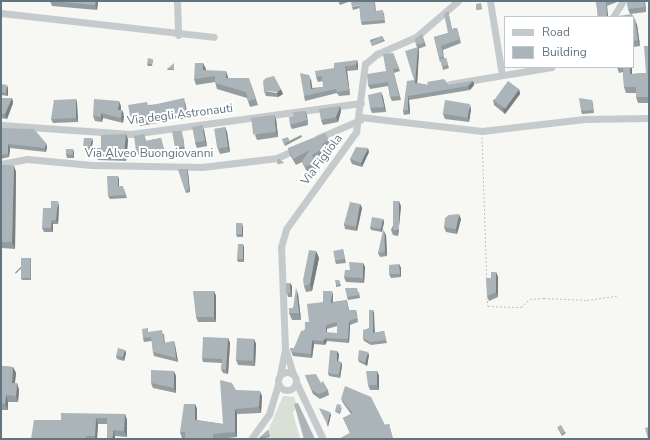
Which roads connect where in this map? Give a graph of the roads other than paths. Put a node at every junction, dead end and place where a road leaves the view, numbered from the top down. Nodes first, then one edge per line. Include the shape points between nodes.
1 (177, 1) edge
2 (458, 1) edge
3 (490, 1) edge
4 (623, 1) edge
5 (1, 13) edge
6 (614, 16) edge
7 (178, 34) junction
8 (214, 37) dead end
9 (546, 68) edge
10 (502, 75) junction
11 (450, 84) edge
12 (361, 103) junction
13 (360, 118) junction
14 (649, 118) edge
15 (1, 125) edge
16 (1, 164) edge
17 (285, 349) junction
18 (293, 374) junction
19 (280, 375) junction
20 (296, 382) junction
21 (278, 384) junction
22 (288, 389) junction
23 (300, 394) junction
24 (276, 396) junction
25 (251, 439) edge
26 (323, 439) edge

1 - 7 street
2 - 12 street, Via Figliola via 416,37 365,64
3 - 10 street
4 - 6 street
5 - 7 street
7 - 8 street
9 - 10 street
10 - 11 street
12 - 13 street, Via Figliola
12 - 15 street, Via degli Astronauti via 131,134
13 - 14 street via 482,131 570,120
13 - 16 street, Via Alveo Buongiovanni via 277,158 202,167 92,165 27,159
13 - 17 street, Via Figliola via 356,132 283,235 280,282
17 - 18 street
17 - 19 street, Via Figliola
18 - 19 street via 285,372
18 - 20 street
19 - 21 street
20 - 22 street
20 - 23 street
21 - 22 street
21 - 24 street
22 - 23 street
22 - 24 street
23 - 26 street
24 - 25 street via 262,426

